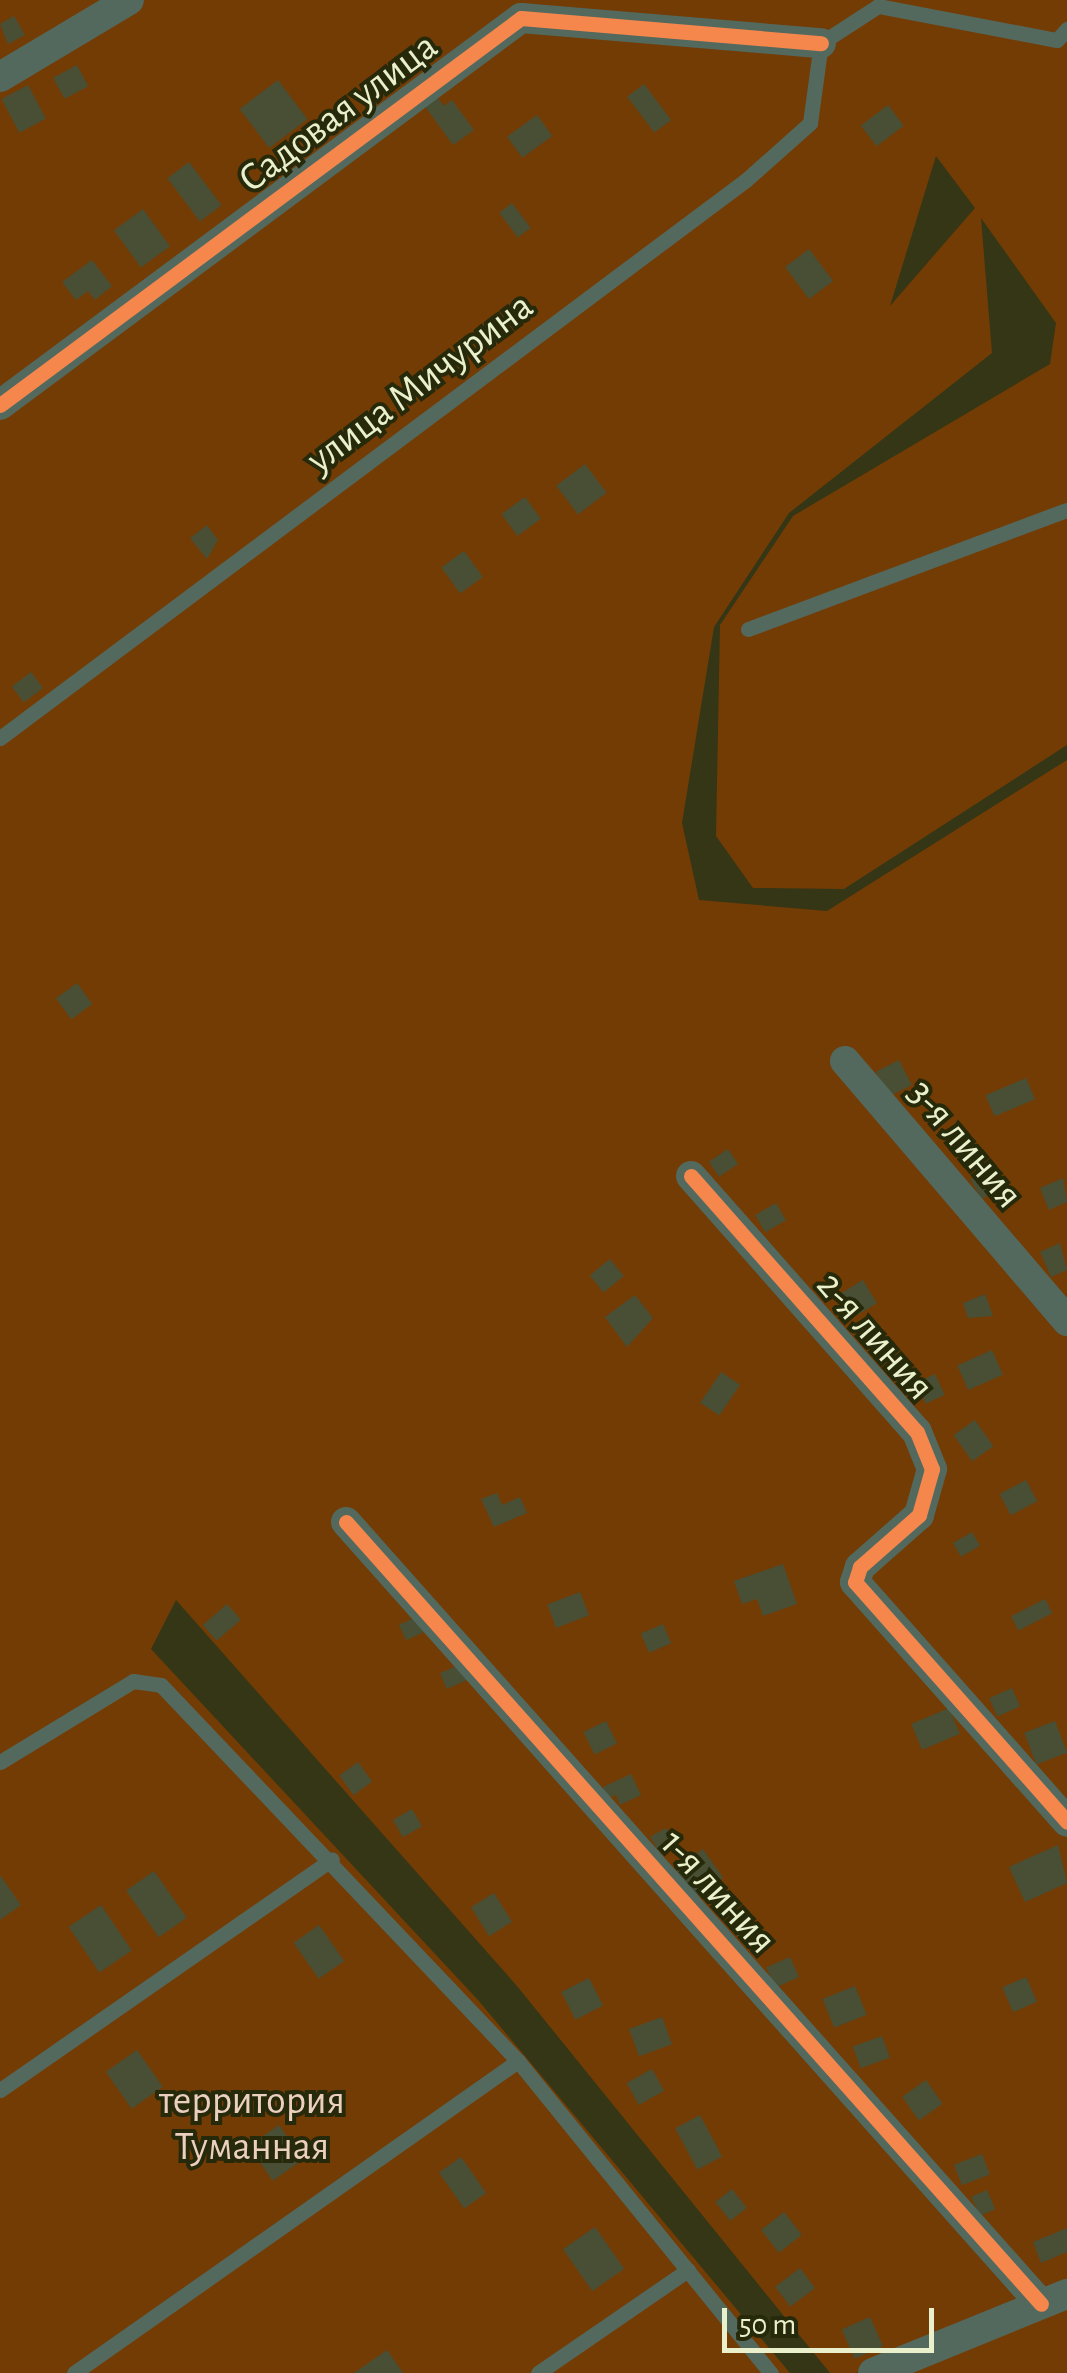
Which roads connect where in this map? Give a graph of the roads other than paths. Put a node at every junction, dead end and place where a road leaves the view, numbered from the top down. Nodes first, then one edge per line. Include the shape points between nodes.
1 (130, 0) edge
2 (874, 3) edge
3 (1067, 30) edge
4 (822, 44) junction
5 (0, 77) edge
6 (0, 405) edge
7 (1067, 510) edge
8 (748, 629) dead end
9 (0, 738) edge
10 (845, 1062) dead end
11 (691, 1176) dead end
12 (1067, 1320) edge
13 (346, 1522) dead end
14 (0, 1762) edge
15 (1067, 1822) edge
16 (332, 1859) junction
17 (518, 2061) junction
18 (0, 2090) edge
19 (688, 2270) junction
20 (1054, 2299) edge
21 (546, 2371) edge
22 (74, 2373) edge
23 (772, 2373) edge
24 (873, 2373) edge

1 - 5 street
2 - 3 lane via 1058,40
2 - 4 lane
4 - 6 street, Садовая улица via 521,18
4 - 9 lane, улица Мичурина via 810,123 746,180
7 - 8 lane
10 - 12 street, 3-я линия
11 - 15 street, 2-я линия via 917,1432 932,1470 918,1515 860,1568 855,1582
13 - 20 street, 1-я линия
14 - 16 lane via 133,1682 161,1685
16 - 17 lane
16 - 18 lane
17 - 19 lane
17 - 22 lane
19 - 21 lane
19 - 23 lane
20 - 24 street

